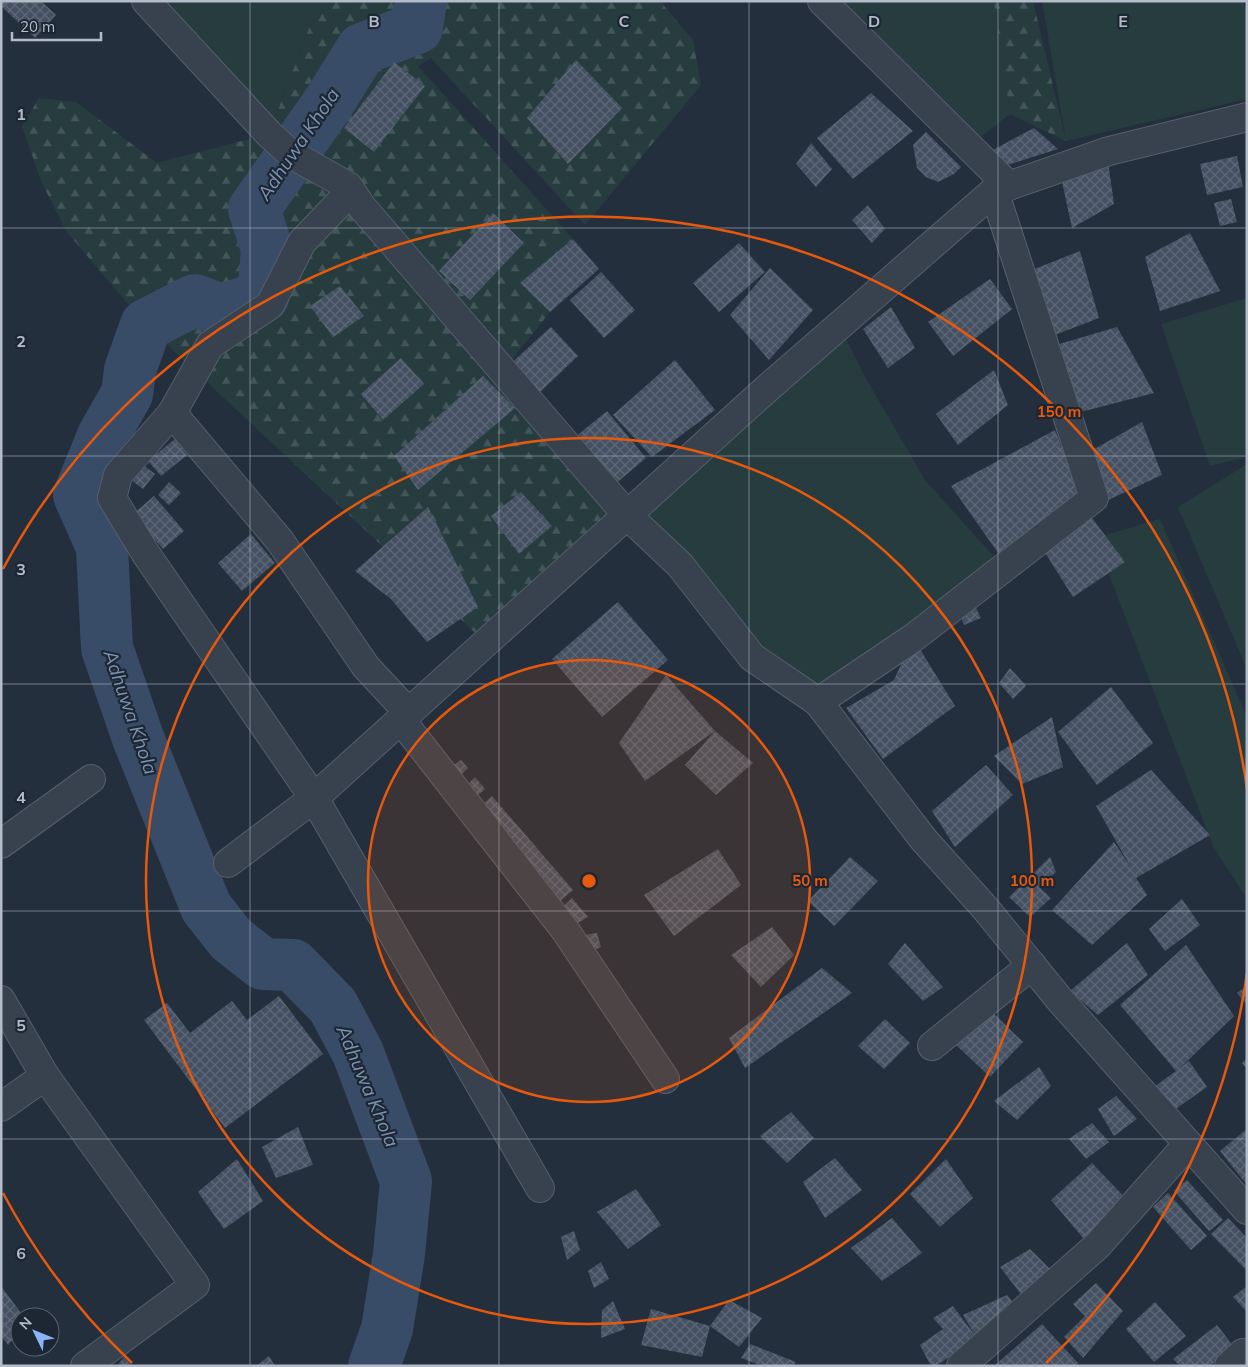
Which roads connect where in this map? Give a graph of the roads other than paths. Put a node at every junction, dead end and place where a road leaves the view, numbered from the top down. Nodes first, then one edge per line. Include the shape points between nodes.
1 (146, 1) edge
2 (822, 1) edge
3 (1247, 118) edge
4 (1002, 188) junction
5 (351, 192) junction
6 (172, 413) junction
7 (627, 514) junction
8 (818, 702) junction
9 (405, 716) junction
10 (91, 779) dead end
11 (314, 798) junction
12 (1, 844) edge
13 (228, 863) dead end
14 (1032, 965) junction
15 (1, 1000) edge
16 (932, 1046) dead end
17 (45, 1076) junction
18 (665, 1079) dead end
19 (1, 1107) edge
20 (1188, 1144) junction
21 (540, 1188) dead end
22 (1247, 1210) edge
23 (1247, 1356) edge
24 (84, 1366) edge
25 (961, 1366) edge
26 (1229, 1366) edge

1 - 5 street via 269,134 291,154 348,186
2 - 4 street
3 - 4 street via 1109,151
4 - 7 street via 770,385
4 - 8 street via 1094,498 913,638
5 - 6 street via 302,242 270,305 210,344
5 - 7 street
6 - 9 street via 280,541 366,667
6 - 11 street via 118,475 112,498 146,554
7 - 8 street via 680,565 752,657
7 - 9 street
8 - 14 street via 924,840
9 - 11 street
9 - 18 street via 566,930
10 - 12 street
11 - 13 street
11 - 21 street
14 - 16 street
14 - 20 street
15 - 17 street
17 - 19 street
17 - 24 street via 195,1285
20 - 22 street
20 - 25 street via 1096,1246
23 - 26 street via 1243,1353

